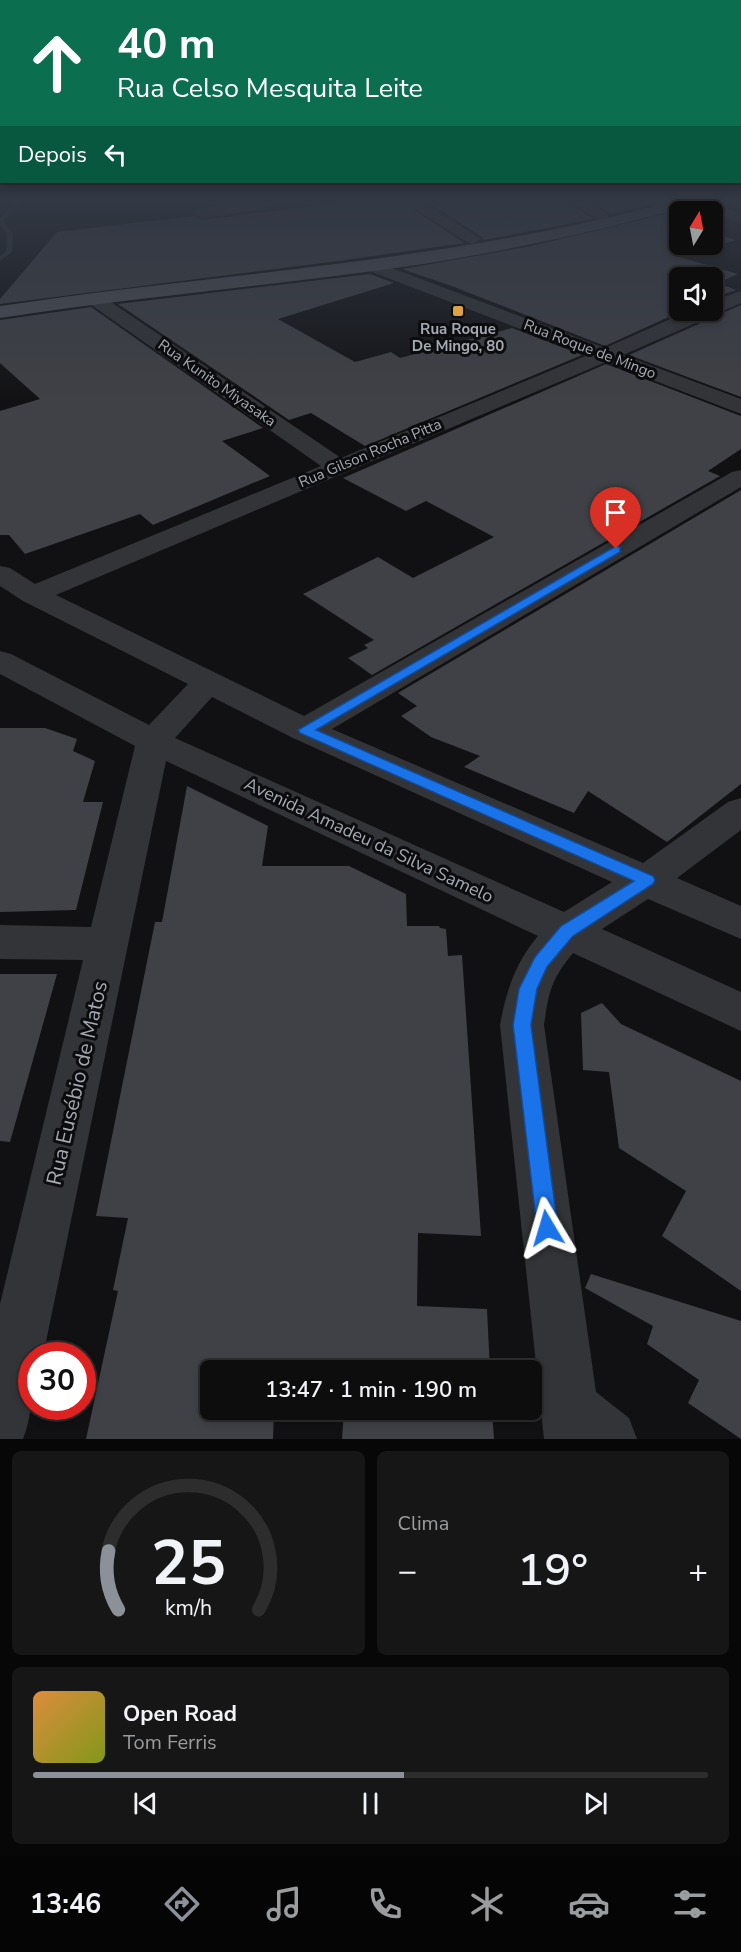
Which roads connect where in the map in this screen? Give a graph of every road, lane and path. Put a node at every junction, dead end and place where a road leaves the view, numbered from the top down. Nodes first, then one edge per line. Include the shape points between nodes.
1 (259, 268) edge
2 (355, 268) edge
3 (379, 268) edge
4 (741, 296) edge
5 (0, 299) edge
6 (96, 300) junction
7 (723, 303) edge
8 (0, 312) edge
9 (683, 321) edge
10 (606, 355) junction
11 (741, 406) edge
12 (337, 466) junction
13 (741, 477) edge
14 (0, 574) edge
15 (33, 595) junction
16 (0, 661) edge
17 (208, 682) junction
18 (305, 730) junction
19 (153, 741) junction
20 (741, 811) edge
21 (647, 880) junction
22 (741, 923) edge
23 (567, 931) junction
24 (0, 942) edge
25 (108, 944) junction
26 (741, 1012) edge
27 (4, 1390) edge
28 (584, 1429) edge

1 - 5 main road
2 - 6 main road
3 - 10 street, Rua Roque de Mingo
4 - 7 street
6 - 8 main road
6 - 12 street, Rua Kunito Miyasaka
9 - 10 street, Rua Gilson Rocha Pitta
10 - 11 street, Rua Roque de Mingo
10 - 12 street, Rua Gilson Rocha Pitta
12 - 15 street, Rua Gilson Rocha Pitta
13 - 18 street
14 - 15 street
15 - 17 street
16 - 19 street, Avenida Amadeu da Silva Samelo
17 - 18 street
17 - 19 street
18 - 21 street
19 - 23 street, Avenida Amadeu da Silva Samelo
19 - 25 street, Rua Eusébio de Matos
20 - 21 street
21 - 22 street
21 - 23 street
23 - 26 street, Avenida Amadeu da Silva Samelo
23 - 28 street via 541,962 528,989 522,1025
24 - 25 street
25 - 27 street, Rua Eusébio de Matos

